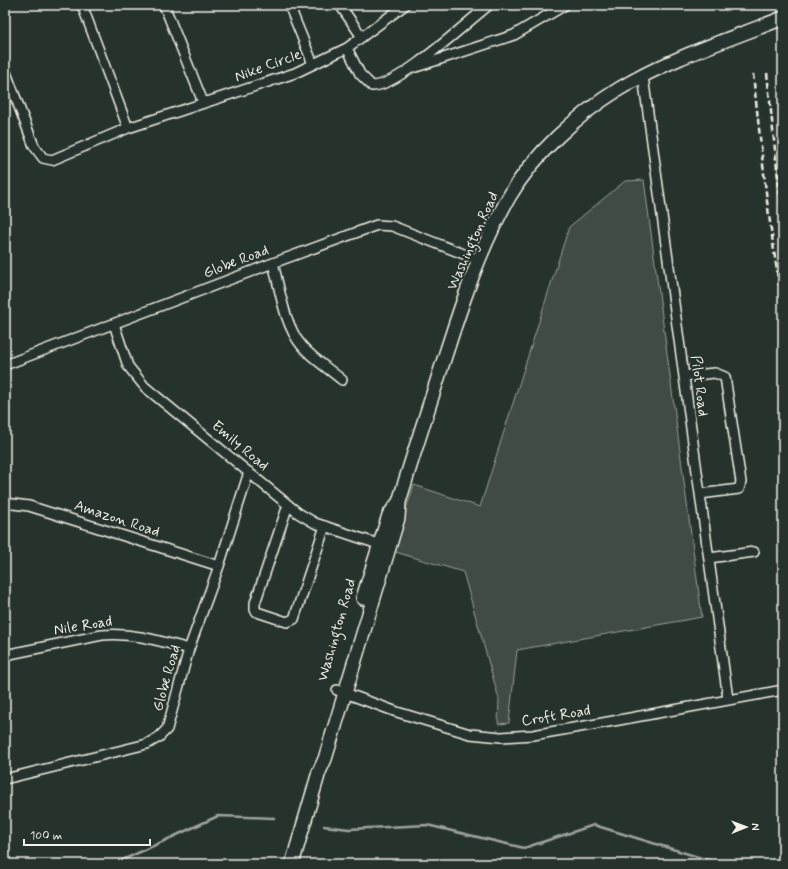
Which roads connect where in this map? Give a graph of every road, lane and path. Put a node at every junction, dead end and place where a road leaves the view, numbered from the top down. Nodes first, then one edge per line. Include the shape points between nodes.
1 (82, 5) edge
2 (164, 5) edge
3 (289, 5) edge
4 (340, 5) edge
5 (405, 5) edge
6 (489, 5) edge
7 (565, 5) edge
8 (783, 18) edge
9 (362, 37) junction
10 (347, 48) junction
11 (313, 64) junction
12 (411, 69) junction
13 (5, 70) edge
14 (643, 76) junction
15 (203, 102) junction
16 (128, 128) junction
17 (478, 260) junction
18 (273, 263) junction
19 (114, 324) junction
20 (5, 365) edge
21 (684, 376) junction
22 (342, 380) dead end
23 (249, 472) junction
24 (700, 494) junction
25 (5, 503) edge
26 (288, 505) junction
27 (325, 526) junction
28 (383, 546) junction
29 (754, 552) dead end
30 (708, 558) junction
31 (219, 566) junction
32 (189, 649) junction
33 (5, 655) edge
34 (783, 690) edge
35 (341, 691) junction
36 (728, 699) junction
37 (5, 779) edge
38 (292, 864) edge

1 - 16 street
2 - 15 street
3 - 11 street
4 - 9 street
5 - 9 street, Nike Circle
6 - 12 street
7 - 12 street via 514,35
8 - 14 main road, Washington Road
9 - 10 street, Nike Circle
10 - 11 street, Nike Circle
10 - 12 street via 360,74 372,86 383,85
11 - 15 street, Nike Circle via 276,80
13 - 16 street, Nike Circle via 34,146 42,158 59,158
14 - 17 main road, Washington Road via 619,89 557,138 509,197
14 - 21 street, Pilot Road
15 - 16 street, Nike Circle
17 - 18 street, Globe Road via 383,224
17 - 28 main road, Washington Road via 399,502 398,518
18 - 19 street, Globe Road
18 - 22 street via 294,335 302,346
19 - 20 street, Globe Road
19 - 23 street, Emily Road via 124,356 135,376 145,387
21 - 24 street, Pilot Road
21 - 24 street via 715,373 725,377 742,482 739,489
23 - 26 street, Emily Road
23 - 31 street, Globe Road
24 - 30 street, Pilot Road
25 - 31 street, Amazon Road via 29,506
26 - 27 street, Emily Road via 310,520
26 - 27 street via 255,602 257,612 287,622 294,619
27 - 28 street, Emily Road
28 - 35 main road, Washington Road
29 - 30 street
30 - 36 street, Pilot Road
31 - 32 street, Globe Road
32 - 33 street, Nile Road via 136,635 116,633
32 - 37 street, Globe Road via 170,721 167,729 159,737 147,744
34 - 36 street, Croft Road
35 - 36 street, Croft Road via 397,712 470,734 501,737 590,726
35 - 38 main road, Washington Road via 325,759

